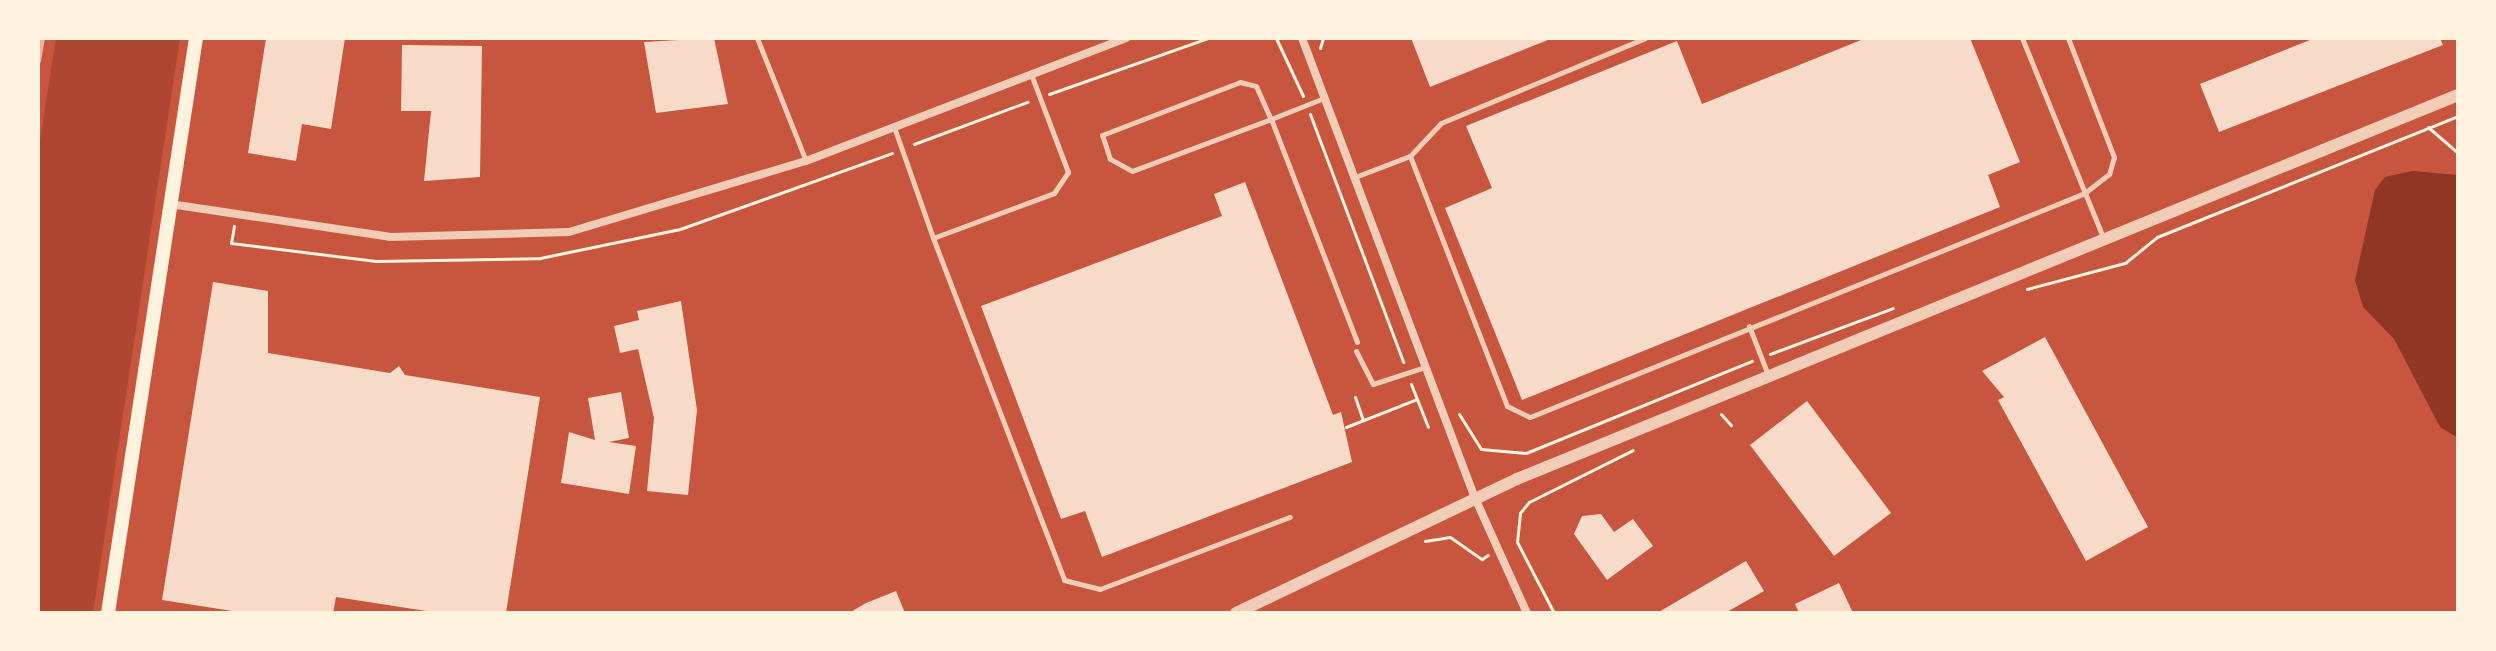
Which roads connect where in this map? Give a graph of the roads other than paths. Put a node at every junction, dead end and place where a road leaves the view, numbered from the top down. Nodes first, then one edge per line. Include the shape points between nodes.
1 (196, 38) edge
2 (757, 38) edge
3 (1126, 38) edge
4 (1302, 38) edge
5 (1645, 38) edge
6 (2022, 38) edge
7 (2068, 38) edge
8 (1031, 74) junction
9 (2458, 95) edge
10 (1324, 98) junction
11 (1271, 119) junction
12 (894, 127) junction
13 (1410, 156) junction
14 (806, 161) junction
15 (1354, 177) junction
16 (2085, 193) junction
17 (170, 204) junction
18 (2103, 237) junction
19 (933, 238) junction
20 (1749, 326) junction
21 (1357, 342) dead end
22 (1356, 351) dead end
23 (1425, 367) junction
24 (1768, 375) junction
25 (1475, 498) junction
26 (1290, 517) dead end
27 (108, 613) edge
28 (1236, 613) edge
29 (1527, 613) edge

1 - 17 main road
2 - 14 lane
3 - 8 street
4 - 10 street
5 - 13 lane via 1441,123
6 - 16 lane
7 - 16 lane via 2114,157 2109,174
8 - 12 street
8 - 19 lane via 1066,164 1066,183
9 - 18 street
10 - 11 lane
10 - 15 street
11 - 11 lane via 1256,86 1240,82 1102,135 1115,165 1132,171
11 - 21 lane
12 - 14 street
12 - 19 lane
13 - 15 lane
13 - 20 lane via 1515,415 1530,417
14 - 17 street via 616,222 515,238 390,237
15 - 23 street
16 - 18 lane
16 - 20 lane
17 - 27 main road
18 - 24 street
19 - 26 lane via 1064,580 1100,589
20 - 24 lane
22 - 23 lane via 1373,384
23 - 25 street
24 - 25 street
25 - 28 street
25 - 29 street

